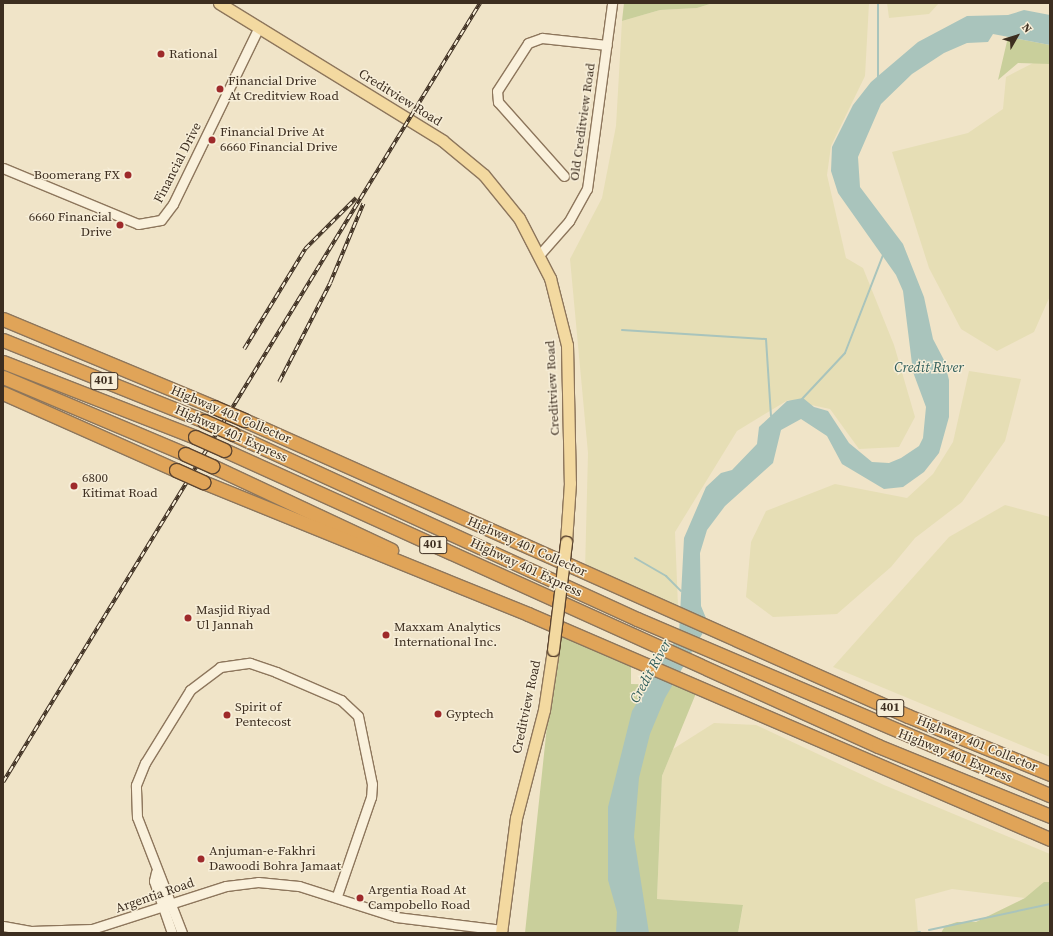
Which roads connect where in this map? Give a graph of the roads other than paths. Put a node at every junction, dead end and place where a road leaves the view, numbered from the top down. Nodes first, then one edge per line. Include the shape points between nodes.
1 (219, 3) edge
2 (612, 3) edge
3 (259, 27) junction
4 (607, 45) junction
5 (3, 168) edge
6 (564, 176) dead end
7 (540, 254) junction
8 (3, 319) edge
9 (3, 340) edge
10 (3, 362) edge
11 (3, 377) edge
12 (3, 393) edge
13 (528, 614) junction
14 (1050, 774) edge
15 (1050, 795) edge
16 (1050, 816) edge
17 (1050, 838) edge
18 (156, 872) junction
19 (337, 896) junction
20 (172, 903) junction
21 (162, 907) junction
22 (3, 926) edge
23 (502, 932) edge
24 (172, 933) edge
25 (182, 933) edge

1 - 3 main road, Creditview Road
2 - 4 street, Old Creditview Road
3 - 5 street, Financial Drive via 173,204 161,220 138,224
3 - 7 main road, Creditview Road via 467,159 504,197
4 - 6 street via 542,38 528,43 497,91 498,102
4 - 7 street, Old Creditview Road via 587,189 569,221
7 - 23 main road, Creditview Road, bridge via 554,288 567,345 570,483 566,542 544,710 516,818
8 - 14 highway, Highway 401 Collector / 401, bridge via 244,420 653,604
9 - 15 highway, Highway 401 Express / 401, bridge via 204,421 649,624
10 - 16 highway, Highway 401 Express / 401, bridge via 195,437 641,641 878,746
11 - 13 highway, bridge via 212,466
12 - 13 highway, 401, bridge via 203,482
13 - 17 highway, 401
18 - 19 street via 135,805 136,785 145,763 190,690 201,679 220,667 250,663 341,700 361,723 371,797
18 - 20 street
18 - 21 street via 154,880
19 - 20 street, Argentia Road via 282,882 258,882 226,886
19 - 23 street, Argentia Road via 396,917
20 - 21 street, Argentia Road
20 - 25 street
21 - 22 street, Argentia Road via 92,929 31,931
21 - 24 street

